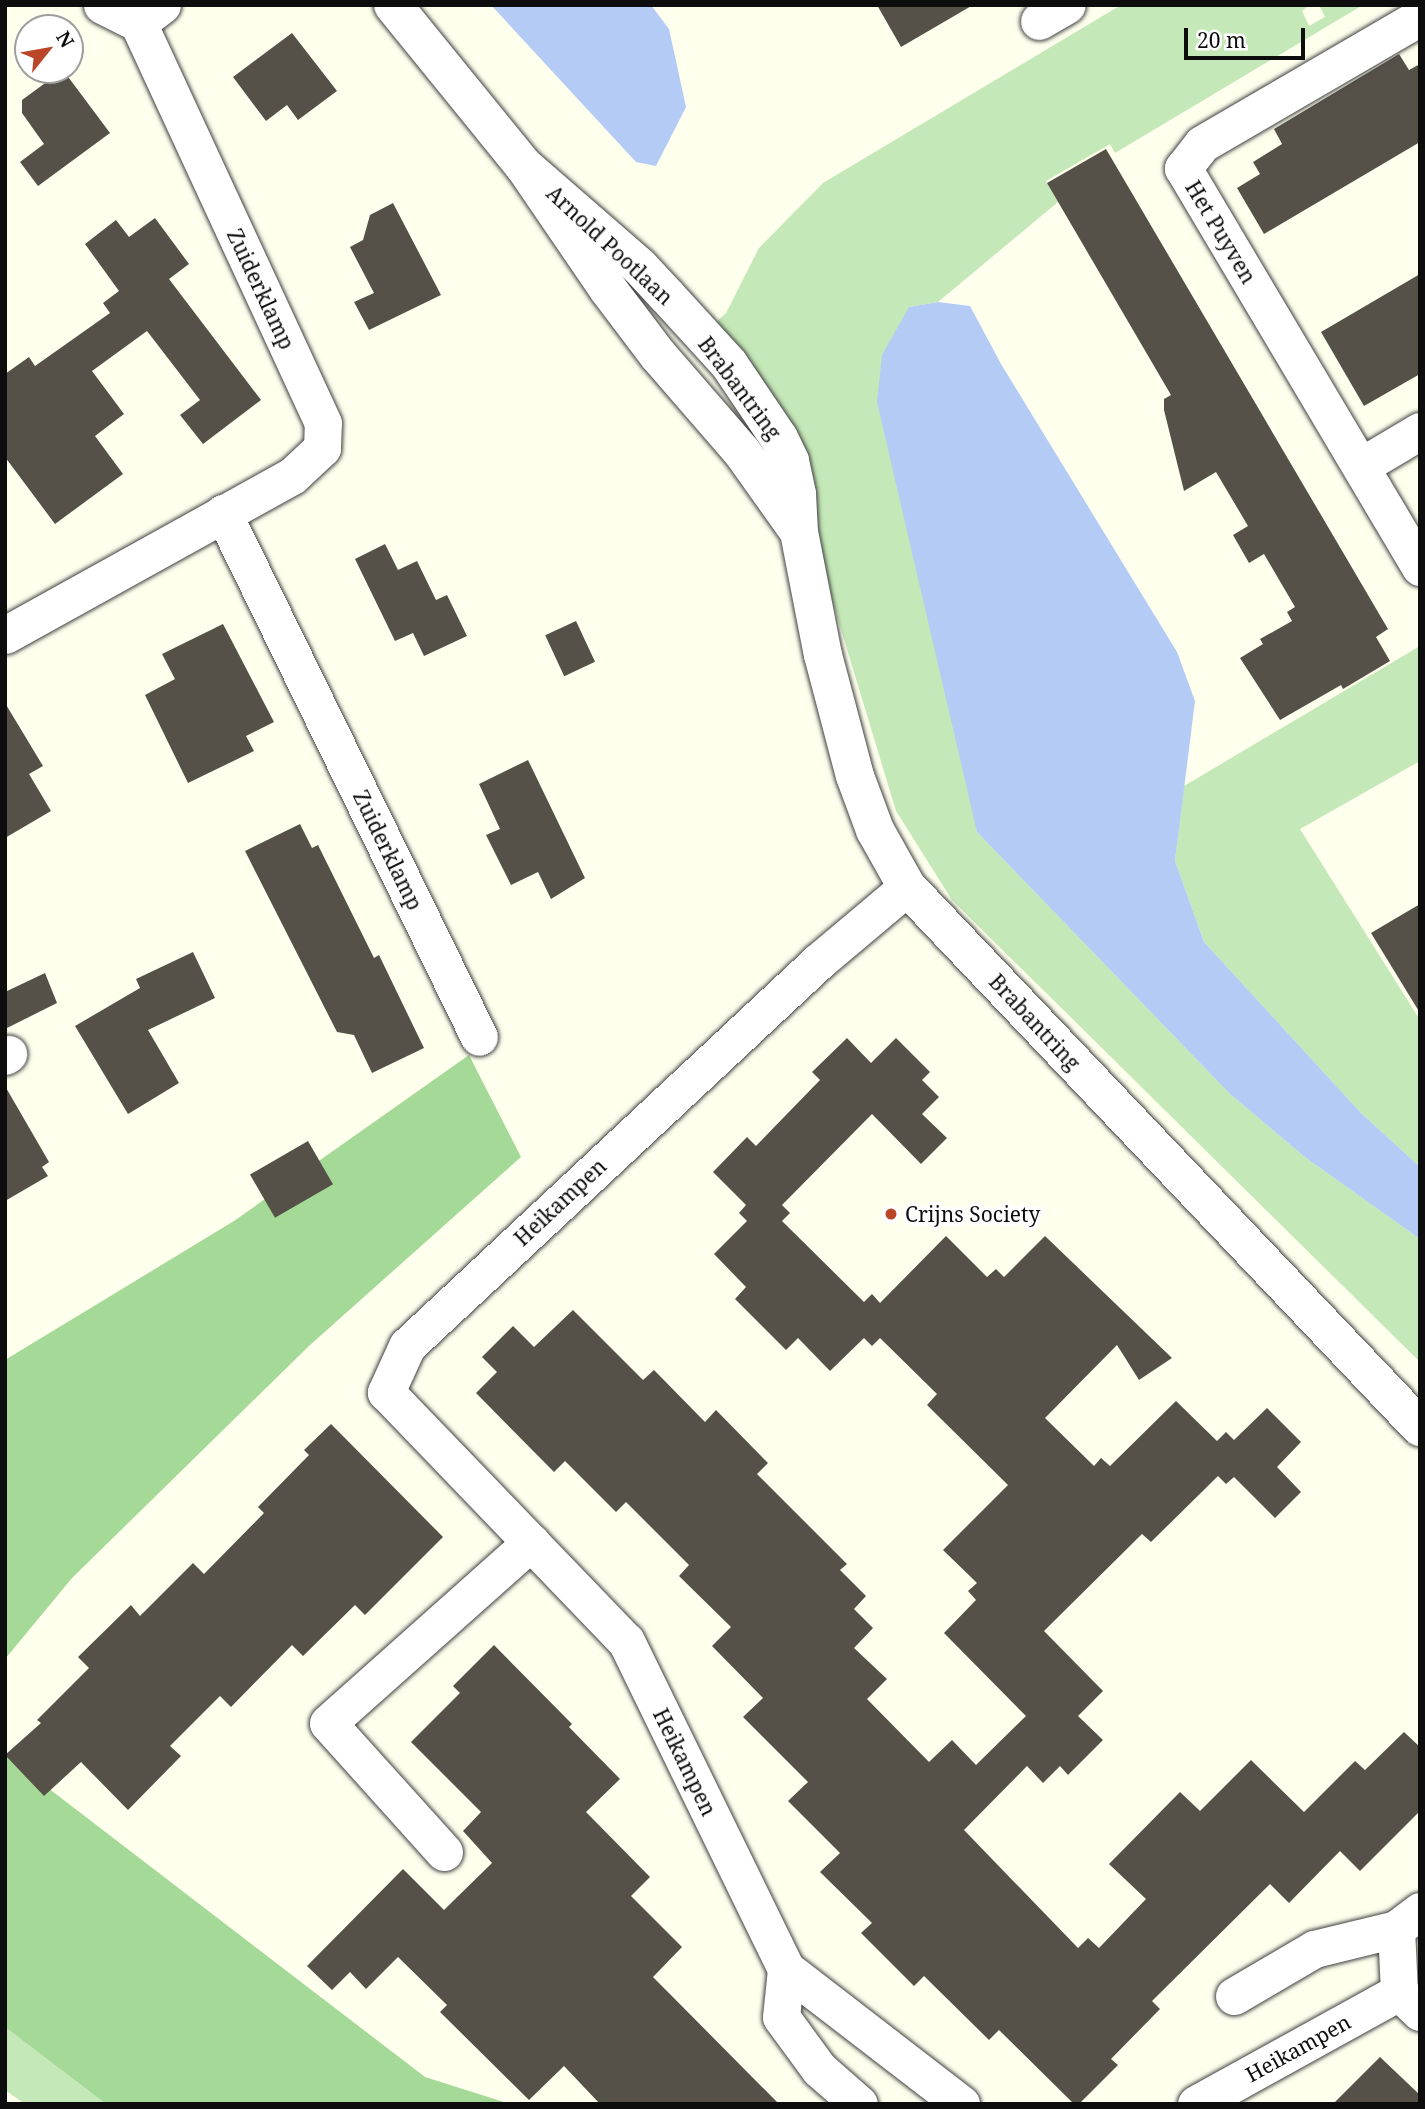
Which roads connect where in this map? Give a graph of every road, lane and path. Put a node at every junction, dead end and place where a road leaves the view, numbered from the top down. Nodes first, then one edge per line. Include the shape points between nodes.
1 (102, 5) edge
2 (393, 5) edge
3 (150, 14) edge
4 (1420, 17) edge
5 (524, 166) junction
6 (694, 326) joint
7 (658, 355) joint
8 (1420, 430) edge
9 (1361, 466) junction
10 (223, 513) junction
11 (799, 532) junction
12 (1420, 567) edge
13 (5, 635) edge
14 (907, 887) junction
15 (479, 1037) dead end
16 (1420, 1427) edge
17 (531, 1542) junction
18 (444, 1852) dead end
19 (1408, 1920) edge
20 (786, 1969) junction
21 (1234, 1996) dead end
22 (1409, 2002) edge
23 (859, 2104) edge
24 (961, 2104) edge
25 (1196, 2104) edge

1 - 3 street, Zuiderklamp
2 - 5 street, Arnold Pootlaan
3 - 10 street, Zuiderklamp via 323,423 322,448 292,476
4 - 9 street, Het Puyven via 1202,144 1184,168
5 - 6 street, Arnold Pootlaan via 639,266
5 - 7 street, Arnold Pootlaan
6 - 11 street, Brabantring via 729,365 779,438 790,461
7 - 11 street, Brabantring via 742,452
8 - 9 street
9 - 12 street, Het Puyven
10 - 13 street, Zuiderklamp
10 - 15 street, Zuiderklamp
11 - 14 street, Brabantring via 823,655 855,776 875,830
14 - 16 street, Brabantring
14 - 17 street, Heikampen via 818,962 407,1346 386,1392
17 - 18 street via 328,1723
17 - 20 street, Heikampen via 626,1641
19 - 21 street, Heikampen via 1314,1949
19 - 22 street, Heikampen
20 - 23 street via 781,2017 818,2069
20 - 24 street, Heikampen
22 - 25 street, Heikampen

